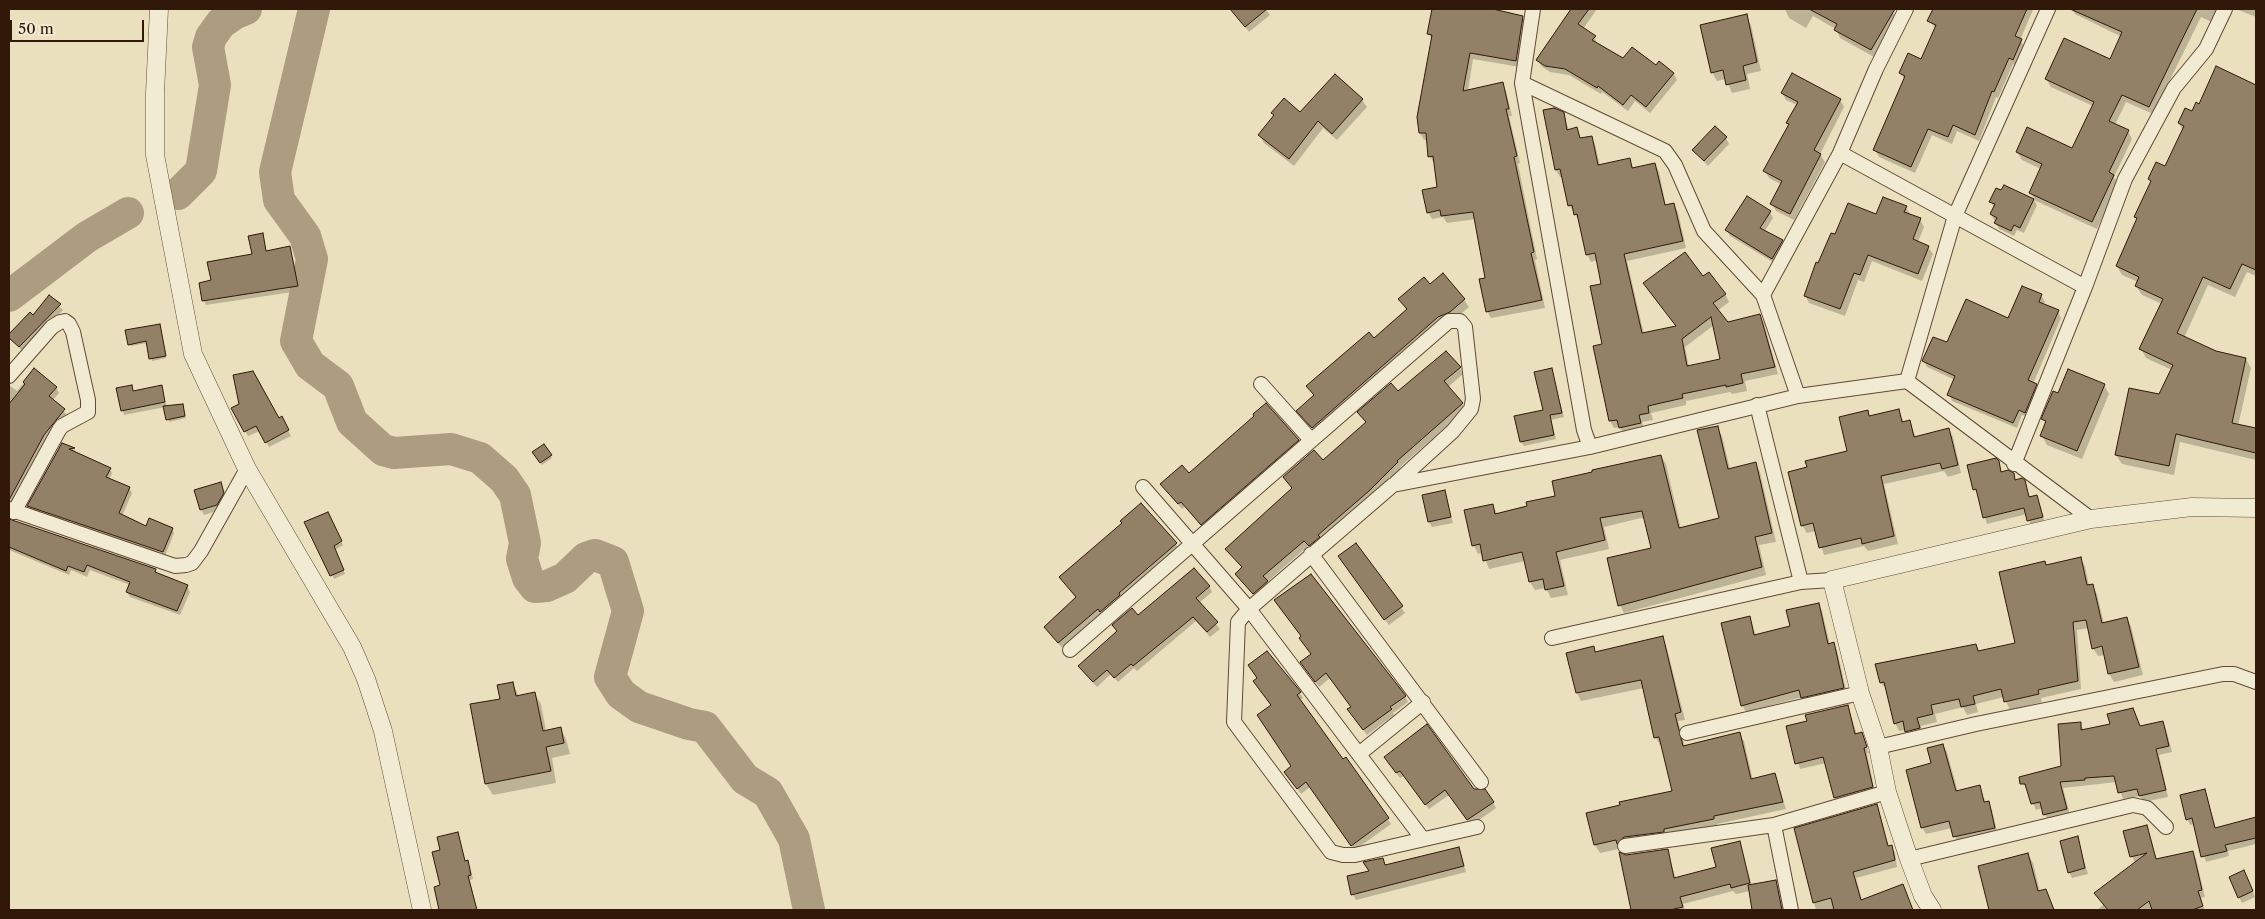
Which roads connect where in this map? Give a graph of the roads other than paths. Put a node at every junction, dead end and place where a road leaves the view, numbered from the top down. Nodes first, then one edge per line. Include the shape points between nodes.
1 (159, 9) edge
2 (1533, 9) edge
3 (1906, 9) edge
4 (2048, 9) edge
5 (2225, 9) edge
6 (1522, 83) junction
7 (1840, 153) junction
8 (1955, 216) junction
9 (2085, 287) junction
10 (1764, 295) junction
11 (9, 376) edge
12 (1907, 381) junction
13 (1261, 384) dead end
14 (1798, 396) junction
15 (1757, 405) junction
16 (1311, 440) junction
17 (1590, 447) junction
18 (2014, 464) junction
19 (246, 470) junction
20 (1394, 485) junction
21 (1143, 487) dead end
22 (2256, 508) edge
23 (12, 511) edge
24 (2091, 519) junction
25 (1192, 544) junction
26 (1311, 554) junction
27 (1832, 580) junction
28 (1801, 582) junction
29 (1249, 609) junction
30 (1552, 638) dead end
31 (1070, 650) dead end
32 (2256, 682) edge
33 (1860, 694) junction
34 (1423, 702) junction
35 (1687, 733) dead end
36 (1878, 747) junction
37 (1359, 754) junction
38 (1481, 782) dead end
39 (1887, 792) junction
40 (1774, 825) junction
41 (1478, 827) dead end
42 (2166, 827) dead end
43 (1422, 838) junction
44 (1625, 846) dead end
45 (1909, 859) junction
46 (422, 910) edge
47 (1791, 910) edge
48 (1932, 910) edge

1 - 19 street via 156,156 175,260 193,354
2 - 6 street
3 - 7 street
4 - 8 street
5 - 9 street via 2206,49 2174,88 2126,179
6 - 10 street via 1664,151 1704,231
6 - 17 street via 1584,430
7 - 8 street
7 - 10 street
8 - 9 street
8 - 12 street
9 - 18 street
10 - 14 street
11 - 23 street via 52,327 60,322 69,324 88,400 88,412 58,430
12 - 14 street
12 - 18 street
13 - 16 street
14 - 15 street
15 - 17 street
15 - 28 street
16 - 20 street via 1450,321 1460,321 1465,327 1473,399 1471,409 1453,431
16 - 25 street
17 - 20 street
18 - 24 street
19 - 23 street via 201,551 186,565 175,566
19 - 46 street via 352,647 366,679 383,731
20 - 26 street
21 - 25 street
22 - 24 street via 2192,507
24 - 27 street
25 - 29 street
25 - 31 street
26 - 29 street
26 - 34 street
27 - 28 street
27 - 33 street
28 - 30 street
29 - 37 street
29 - 43 street via 1240,618 1238,626 1234,722 1331,852 1355,854
32 - 36 street via 2234,674 2223,674
33 - 35 street
33 - 36 street
34 - 37 street
34 - 38 street
36 - 39 street
37 - 43 street
39 - 40 street
39 - 45 street
40 - 44 street
40 - 47 street
41 - 43 street
42 - 45 street via 2146,808 2133,805
45 - 48 street

